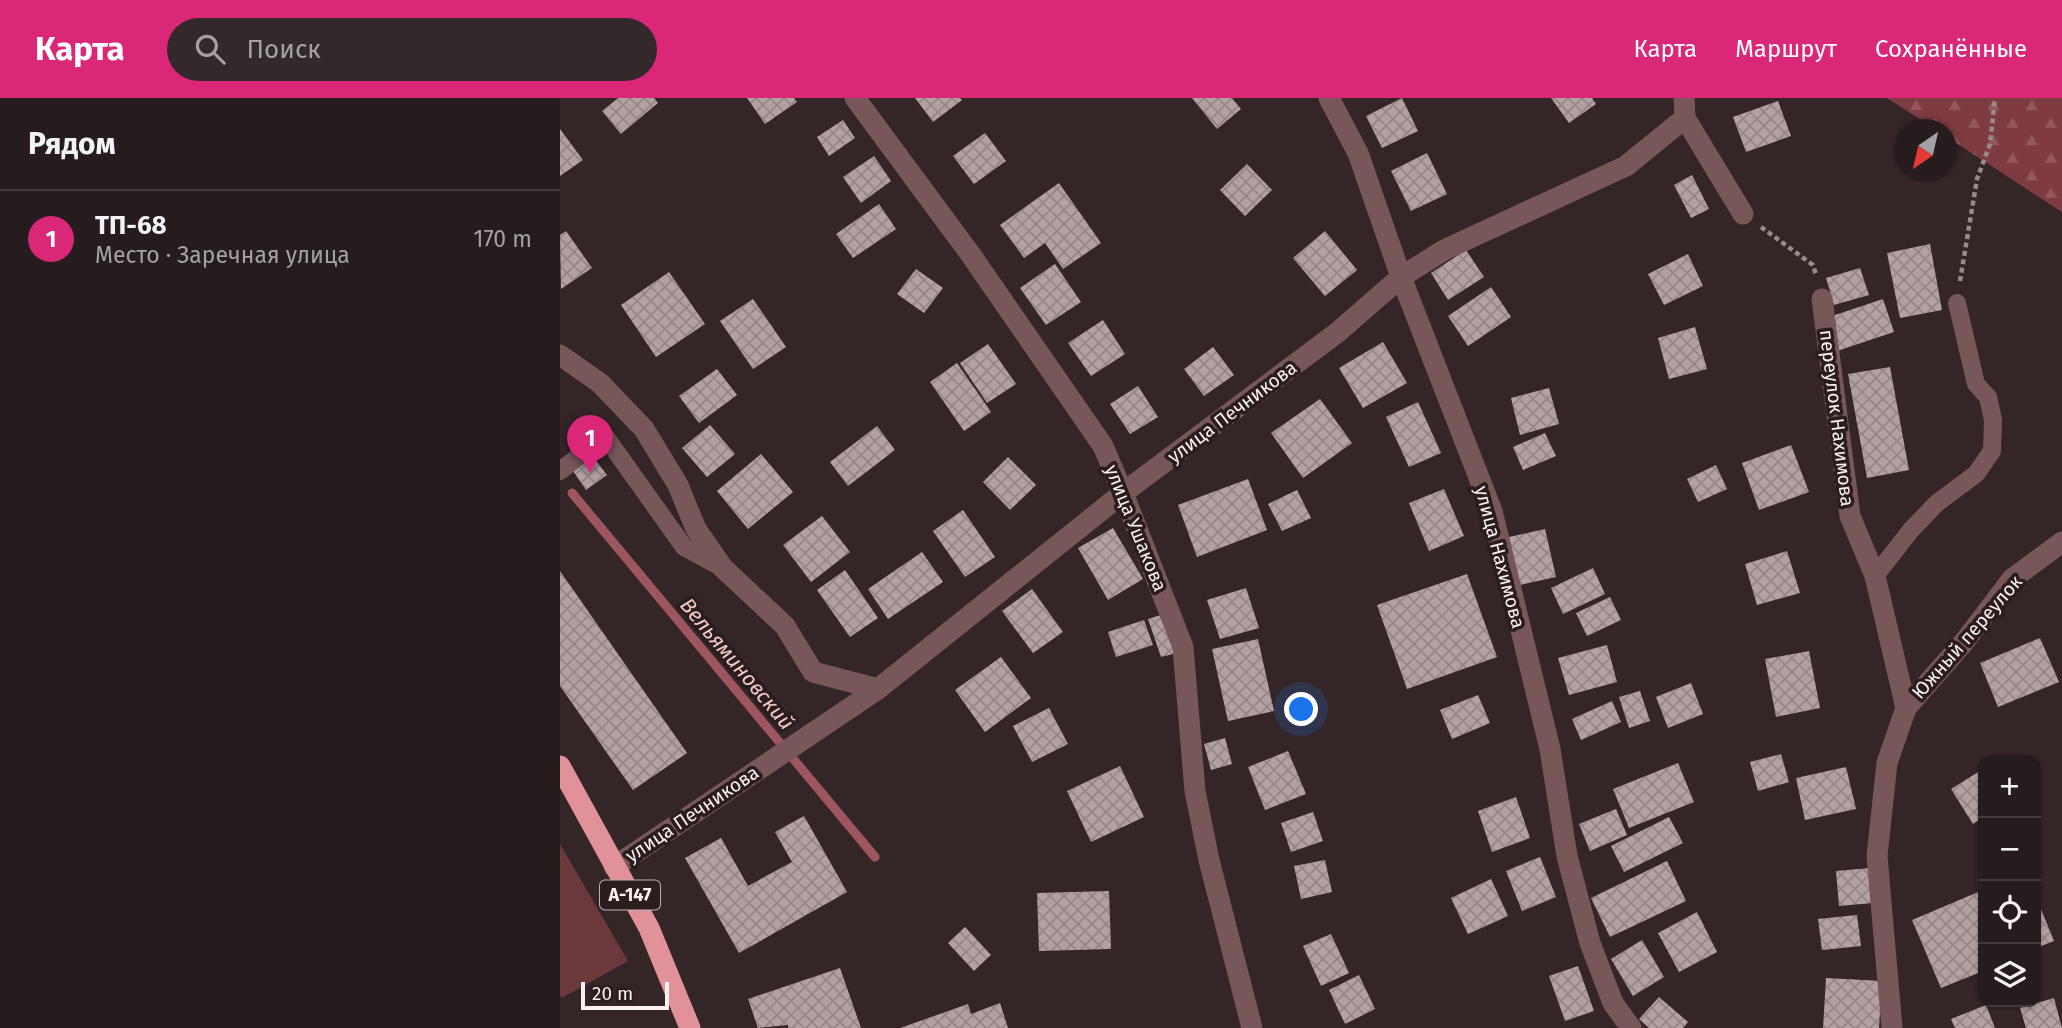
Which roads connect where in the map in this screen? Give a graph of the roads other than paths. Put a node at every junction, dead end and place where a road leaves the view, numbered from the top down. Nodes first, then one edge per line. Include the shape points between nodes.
1 (855, 98) edge
2 (1329, 98) edge
3 (1685, 108) edge
4 (1743, 215) road end
5 (1401, 277) junction
6 (1822, 299) road end
7 (1957, 303) road end
8 (560, 355) edge
9 (560, 471) edge
10 (1124, 493) junction
11 (2062, 542) edge
12 (723, 568) junction
13 (1875, 576) junction
14 (878, 689) junction
15 (1906, 708) junction
16 (560, 766) edge
17 (614, 867) junction
18 (690, 1028) edge
19 (1252, 1028) edge
20 (1631, 1028) edge
21 (1892, 1028) edge

1 - 10 street, улица Ушакова via 1103,446
2 - 5 street, улица Нахимова via 1358,153
3 - 4 street
3 - 5 street, улица Печникова via 1626,166 1444,250
5 - 10 street, улица Печникова via 1338,332
5 - 20 street, улица Нахимова via 1492,511 1550,750 1567,856 1590,943 1613,1003
6 - 13 street, переулок Нахимова via 1850,516
7 - 13 lane via 1976,384 1988,397 1992,451 1976,474 1911,530
8 - 12 street via 600,383 644,429 678,485 696,529
9 - 12 lane via 605,436 684,547
10 - 14 street, улица Печникова
10 - 19 street, улица Ушакова via 1183,647 1195,791
11 - 15 street, Южный переулок via 2012,579
12 - 14 street via 785,626 813,672
13 - 15 street, переулок Нахимова
14 - 17 street, улица Печникова
15 - 21 street via 1887,763 1877,856
16 - 17 highway, А-147
17 - 18 highway, А-147 via 649,928

